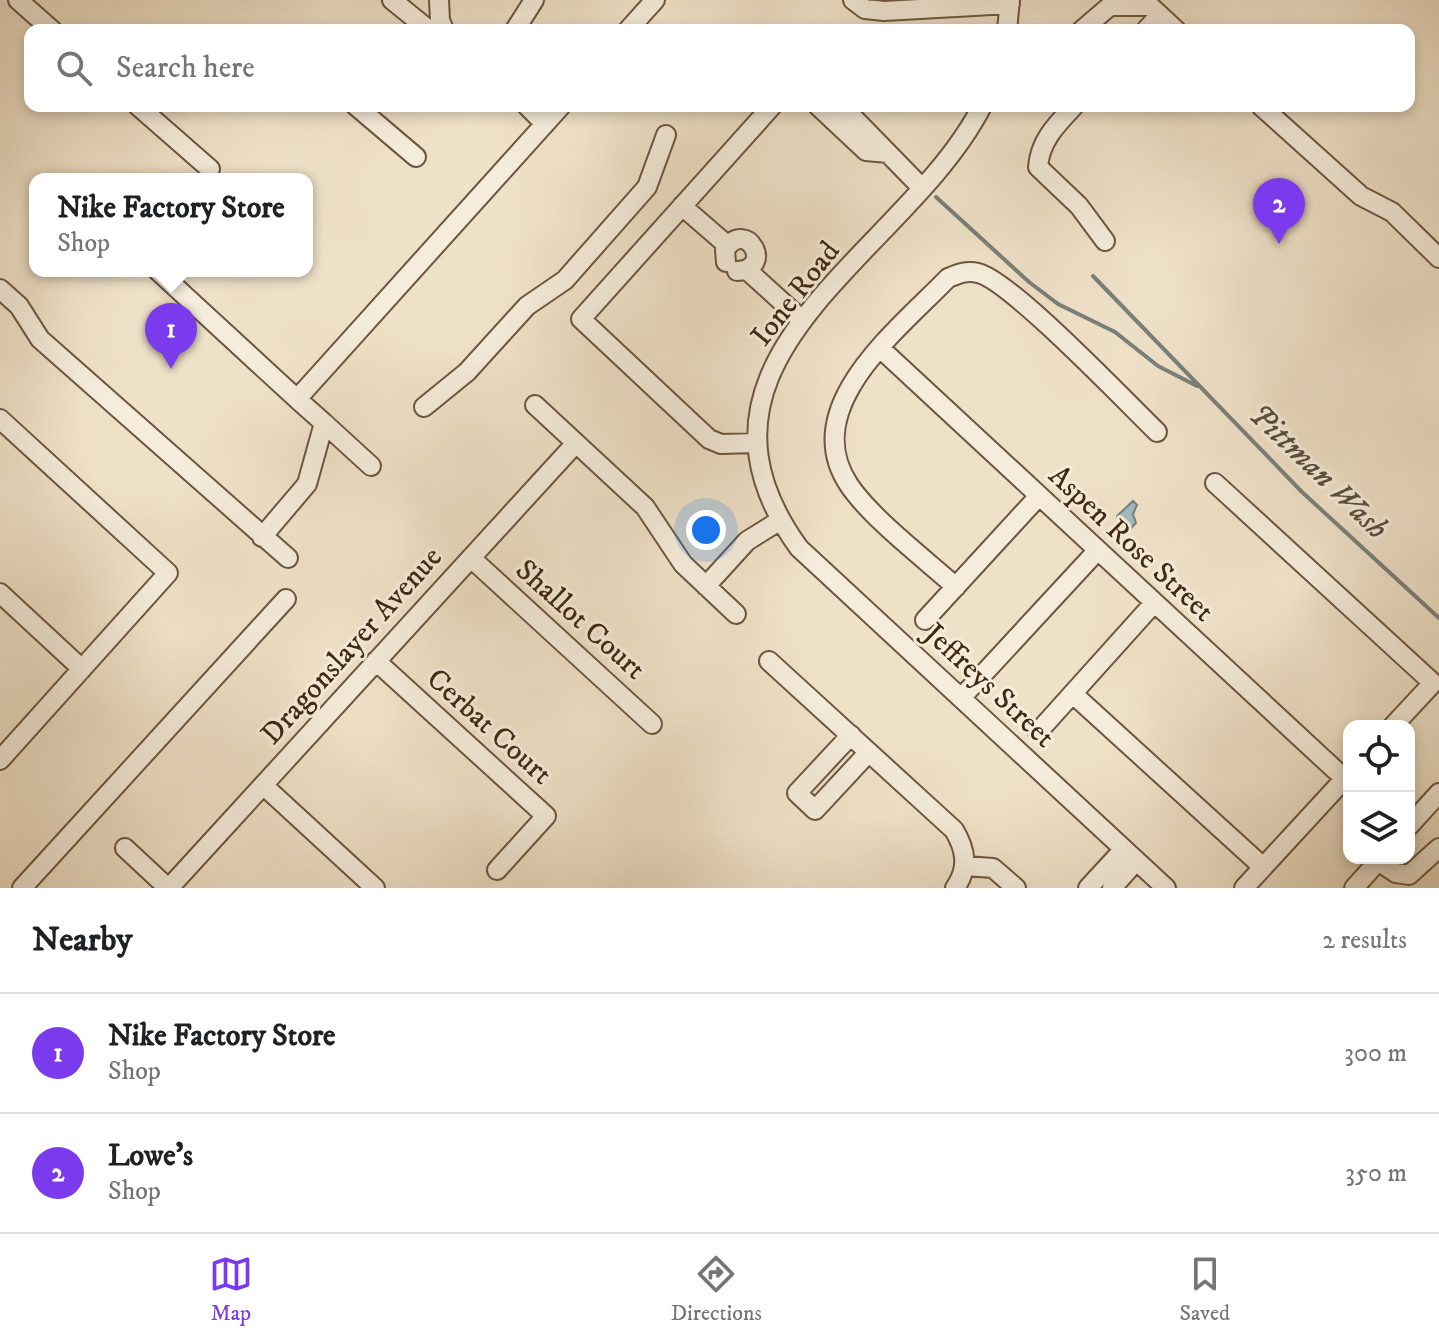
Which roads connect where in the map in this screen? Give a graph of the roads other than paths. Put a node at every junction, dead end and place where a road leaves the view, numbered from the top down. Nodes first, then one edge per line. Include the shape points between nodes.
1 (18, 0) edge
2 (392, 0) edge
3 (437, 0) edge
4 (534, 0) edge
5 (655, 0) edge
6 (853, 0) edge
7 (1010, 2) edge
8 (1160, 15) junction
9 (420, 18) edge
10 (45, 24) edge
11 (442, 24) edge
12 (519, 24) edge
13 (633, 24) edge
14 (1008, 24) edge
15 (1089, 24) edge
16 (1152, 24) edge
17 (1170, 24) edge
18 (145, 112) edge
19 (363, 112) edge
20 (533, 112) edge
21 (556, 112) edge
22 (767, 112) edge
23 (824, 112) edge
24 (848, 112) edge
25 (979, 112) edge
26 (1068, 112) edge
27 (1268, 112) edge
28 (545, 124) junction
29 (666, 135) dead end
30 (888, 153) junction
31 (416, 157) dead end
32 (210, 169) dead end
33 (922, 188) junction
34 (682, 206) junction
35 (1105, 241) dead end
36 (1439, 258) edge
37 (165, 277) edge
38 (0, 289) edge
39 (806, 316) junction
40 (881, 349) junction
41 (297, 399) junction
42 (535, 405) dead end
43 (424, 407) dead end
44 (0, 419) edge
45 (324, 423) junction
46 (1157, 432) dead end
47 (576, 443) junction
48 (756, 443) junction
49 (371, 466) dead end
50 (1215, 483) dead end
51 (1038, 497) junction
52 (779, 521) junction
53 (262, 537) junction
54 (1097, 551) junction
55 (288, 558) dead end
56 (471, 558) junction
57 (706, 586) junction
58 (956, 587) junction
59 (0, 593) edge
60 (286, 599) dead end
61 (1154, 603) junction
62 (736, 614) dead end
63 (925, 620) dead end
64 (376, 661) junction
65 (769, 661) dead end
66 (82, 669) junction
67 (1073, 694) junction
68 (961, 698) junction
69 (1399, 720) edge
70 (652, 724) dead end
71 (1038, 732) dead end
72 (851, 735) junction
73 (869, 752) junction
74 (0, 760) edge
75 (1343, 772) edge
76 (1343, 780) edge
77 (263, 785) junction
78 (1439, 793) edge
79 (1415, 819) edge
80 (125, 848) dead end
81 (1439, 848) edge
82 (1130, 855) junction
83 (1375, 864) edge
84 (1384, 864) edge
85 (965, 866) junction
86 (1263, 867) junction
87 (497, 870) dead end
88 (22, 888) edge
89 (169, 888) edge
90 (375, 888) edge
91 (955, 888) edge
92 (1016, 888) edge
93 (1088, 888) edge
94 (1112, 888) edge
95 (1166, 888) edge
96 (1244, 888) edge
97 (1354, 888) edge

1 - 10 street
2 - 9 street
3 - 9 street
3 - 11 street
4 - 12 street
5 - 13 street
6 - 7 street via 865,9 884,11
7 - 14 street
8 - 15 street via 1150,6 1110,6
8 - 16 street
8 - 17 street
18 - 32 street
19 - 31 street
20 - 28 street
21 - 28 street
22 - 34 street
23 - 30 street via 866,151
24 - 30 street
25 - 33 street, Ione Road
26 - 35 street via 1052,128 1039,152 1038,167 1079,206
27 - 36 street via 1361,196 1392,212
28 - 41 street
29 - 43 street via 647,187 627,211 565,280 527,306 467,372
30 - 33 street
33 - 39 street, Ione Road
34 - 39 street via 738,262
34 - 48 street via 581,319 709,439
37 - 41 street
38 - 53 street via 19,306 40,339
39 - 48 street, Ione Road via 774,360 763,391
40 - 46 street via 948,278 979,273 1012,294
40 - 51 street, Aspen Rose Street
40 - 58 street via 849,384 832,435 835,454 848,484
41 - 45 street
42 - 47 street
44 - 66 street via 168,573
45 - 49 street
45 - 53 street via 307,484
47 - 56 street, Dragonslayer Avenue
47 - 57 street via 645,507 683,564
48 - 52 street, Ione Road via 765,489
50 - 69 street via 1433,683
51 - 54 street, Aspen Rose Street
51 - 58 street
52 - 57 street via 747,541
52 - 68 street, Jeffreys Street via 799,548
53 - 55 street
54 - 61 street, Aspen Rose Street
54 - 68 street
56 - 64 street, Dragonslayer Avenue
56 - 70 street, Shallot Court
57 - 62 street
58 - 63 street
59 - 66 street
60 - 88 street
61 - 67 street
61 - 75 street, Aspen Rose Street
64 - 77 street, Dragonslayer Avenue
64 - 87 street, Cerbat Court via 546,816
65 - 72 street
66 - 74 street
67 - 71 street
67 - 86 street
68 - 82 street, Jeffreys Street
72 - 73 street
72 - 73 street via 797,793 815,810
73 - 85 street via 954,830 964,846
76 - 86 street
77 - 89 street, Dragonslayer Avenue
77 - 90 street
78 - 79 street
80 - 89 street
81 - 84 street via 1409,875
82 - 93 street
82 - 94 street
82 - 95 street, Jeffreys Street
83 - 97 street
85 - 91 street
85 - 92 street via 993,868
86 - 96 street

